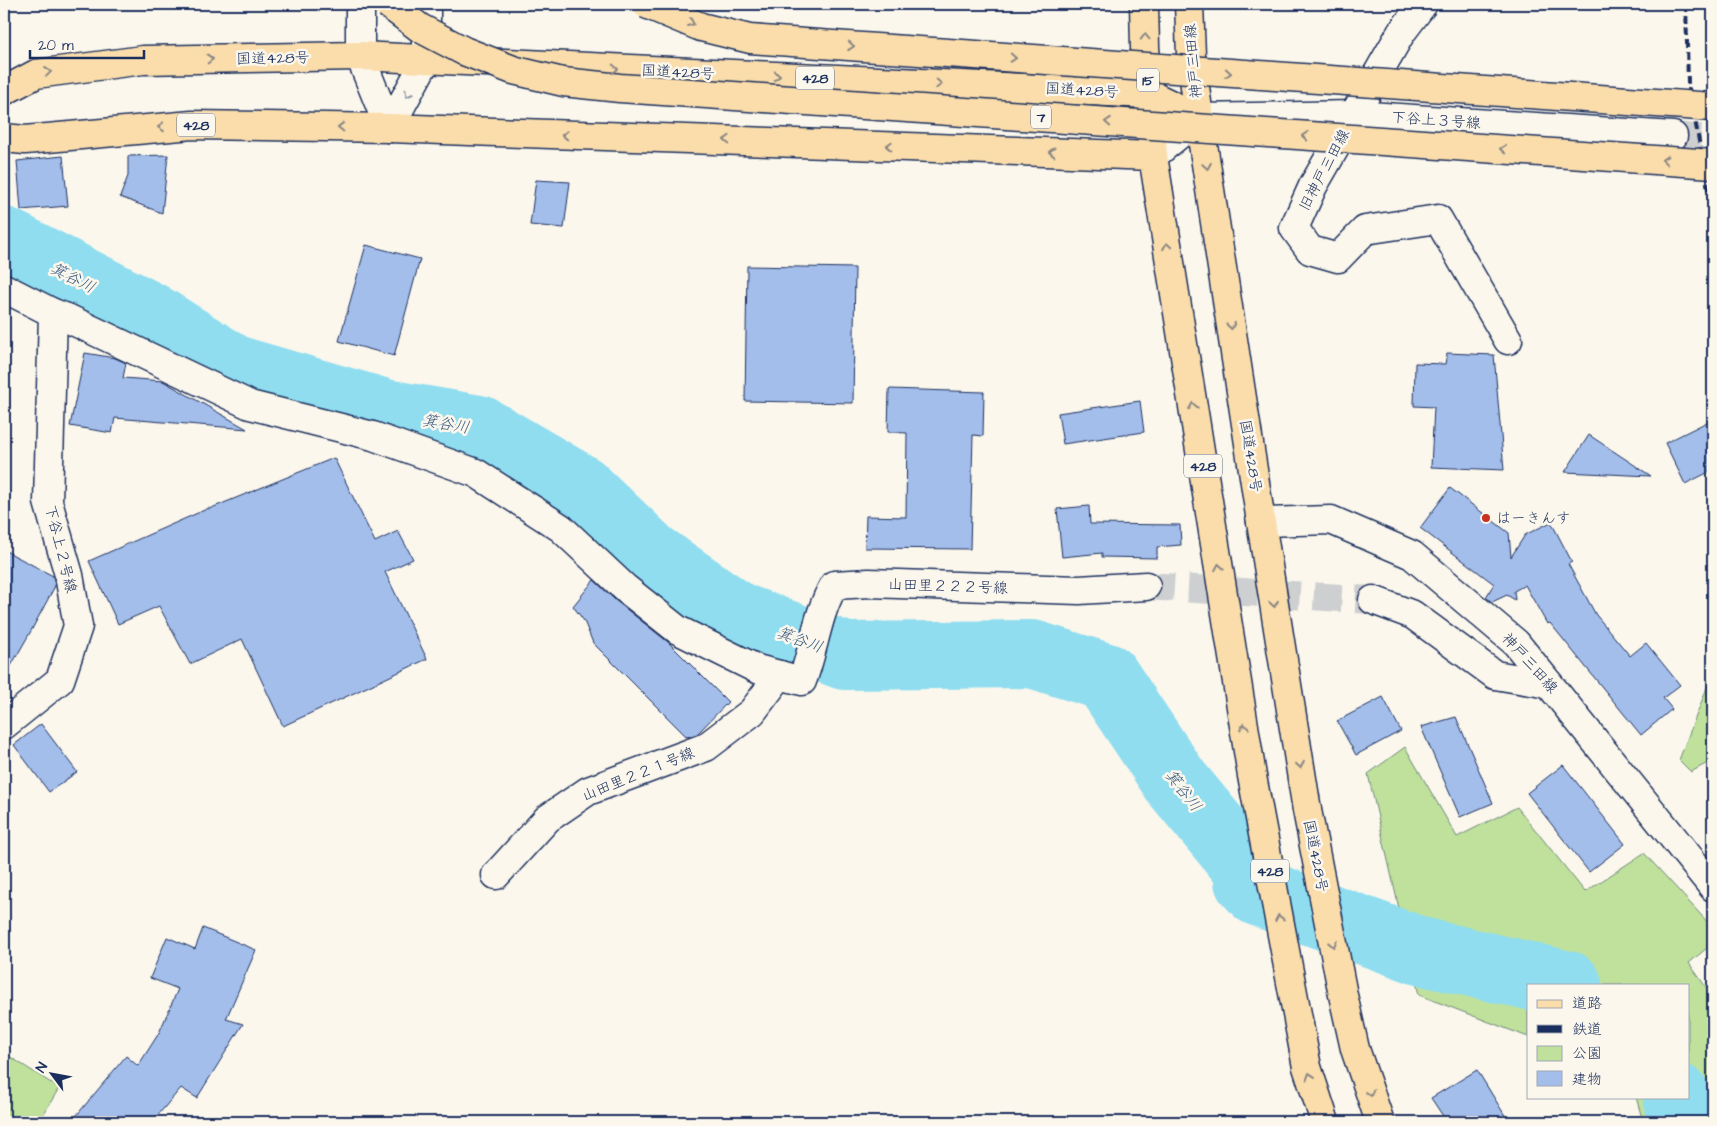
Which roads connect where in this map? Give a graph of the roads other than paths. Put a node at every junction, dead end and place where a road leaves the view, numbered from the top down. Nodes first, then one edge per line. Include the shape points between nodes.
1 (360, 4) edge
2 (388, 4) edge
3 (426, 4) edge
4 (646, 4) edge
5 (1144, 4) edge
6 (1189, 4) edge
7 (1423, 4) edge
8 (360, 56) junction
9 (426, 60) junction
10 (4, 91) edge
11 (1149, 94) junction
12 (1713, 107) edge
13 (1354, 115) junction
14 (1199, 118) junction
15 (389, 128) junction
16 (1672, 136) tunnel mouth
17 (4, 138) edge
18 (1153, 156) junction
19 (1713, 164) edge
20 (4, 288) edge
21 (53, 313) junction
22 (1508, 340) dead end
23 (1260, 522) junction
24 (1146, 586) tunnel mouth
25 (1373, 600) tunnel mouth
26 (780, 676) junction
27 (1549, 684) junction
28 (4, 725) edge
29 (496, 875) dead end
30 (1713, 887) edge
31 (1325, 1122) edge
32 (1380, 1122) edge

1 - 8 street
19 -> 2 main road, 7, bridge via 564,82 514,70 464,51 420,28
3 - 9 street
4 -> 12 main road, bridge via 701,27 750,39
11 -> 5 main road, 15
6 - 14 main road, 神戸三田線
7 - 13 street, 旧神戸三田線 via 1401,33
8 - 9 main road, 国道428号 / 428
10 -> 8 main road, 国道428号 / 428 via 36,74 143,60
8 - 15 street
9 -> 11 main road, 国道428号 / 428
9 -> 15 street
11 - 14 main road, 国道428号 / 428
11 - 18 main road, 15
13 - 14 street, 下谷上３号線
13 - 16 street, 下谷上３号線
13 - 22 street, 旧神戸三田線 via 1313,186 1294,228 1310,250 1338,258 1365,230 1438,219
14 - 18 street
14 -> 23 main road, 国道428号
15 -> 17 main road, 428 via 192,125 25,140
18 -> 15 main road, 428
31 -> 18 main road, 428 via 1307,1067 1252,776
20 - 21 street
21 - 26 street via 250,405 373,436 476,474 561,528 625,588 678,630 757,669
21 - 28 street, 下谷上２号線 via 48,502 69,575 78,626 60,680
23 - 27 street, 神戸三田線 via 1331,520 1412,555 1516,643
23 -> 32 main road, 国道428号 via 1307,810 1343,995 1355,1049
24 - 26 street, 山田里２２２号線 via 1079,590 869,583 834,585 827,598 802,681
25 - 27 street via 1413,615 1495,675
26 - 29 street, 山田里２２１号線 via 752,712 706,747 588,791 547,819
27 - 30 street, 神戸三田線

